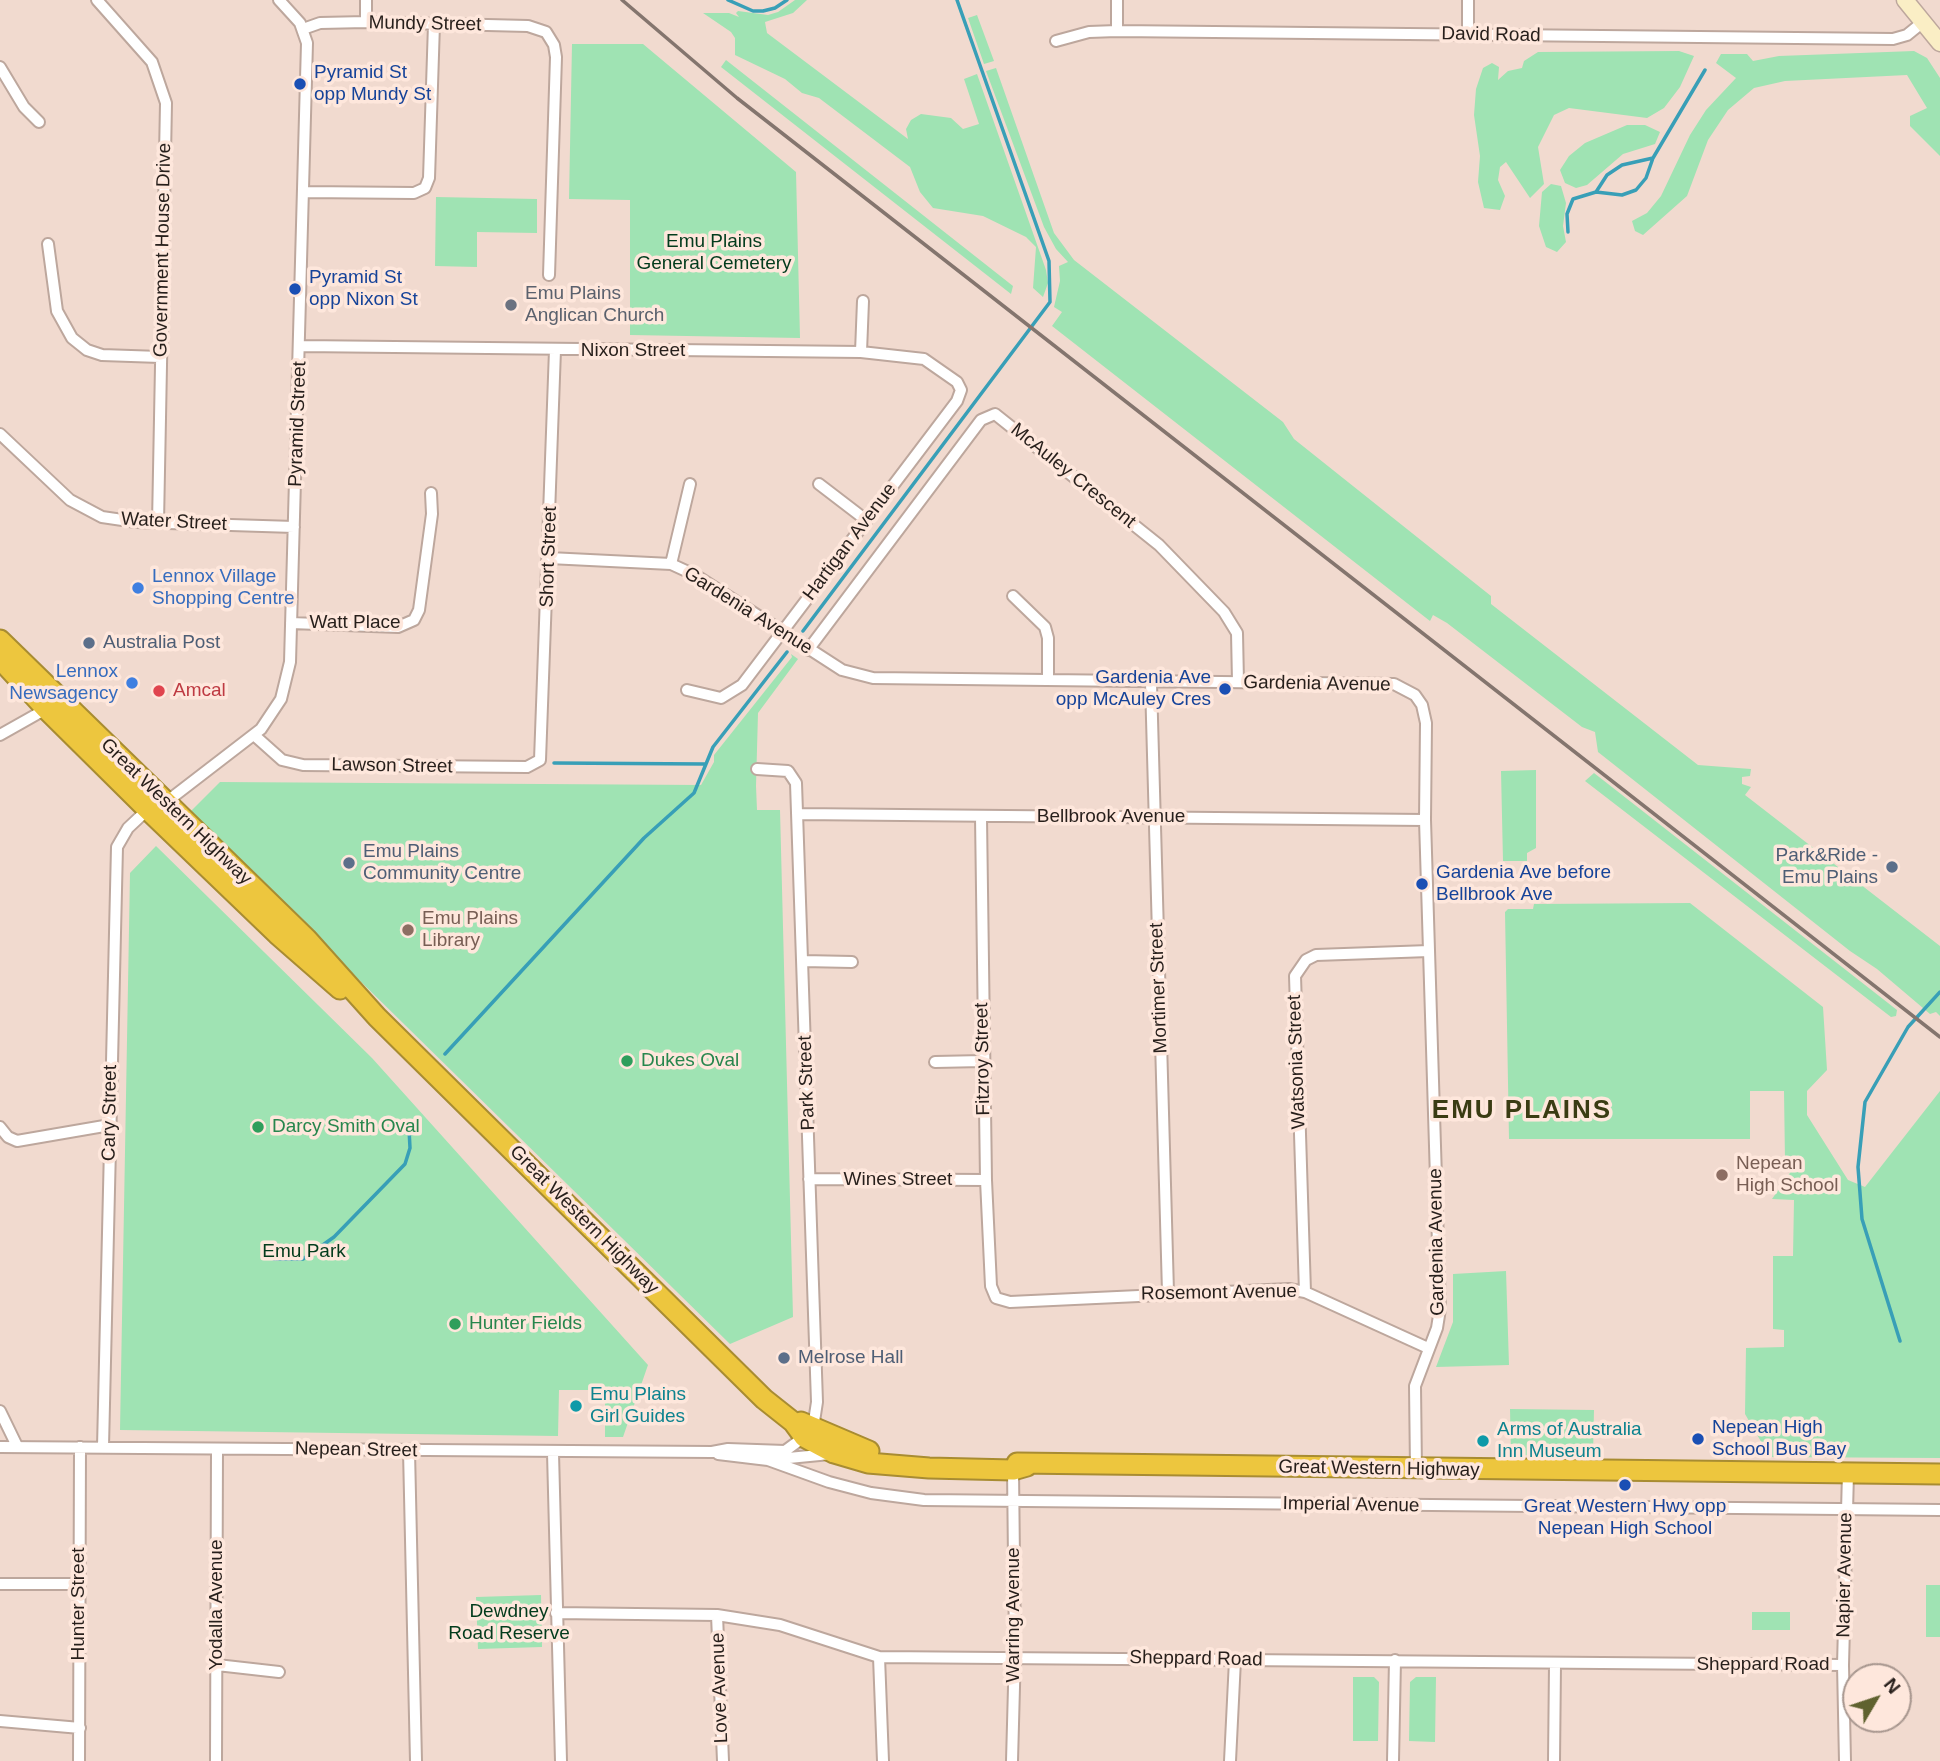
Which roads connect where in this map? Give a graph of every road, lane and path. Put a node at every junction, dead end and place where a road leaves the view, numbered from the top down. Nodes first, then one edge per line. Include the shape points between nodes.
1 (97, 0) edge
2 (279, 0) edge
3 (366, 0) edge
4 (1116, 0) edge
5 (1468, 0) edge
6 (1905, 0) edge
7 (366, 22) junction
8 (1923, 22) junction
9 (434, 24) junction
10 (303, 29) junction
11 (1116, 31) junction
12 (1468, 34) junction
13 (1056, 40) dead end
14 (1940, 43) edge
15 (0, 67) edge
16 (39, 122) dead end
17 (304, 191) junction
18 (48, 244) dead end
19 (550, 275) dead end
20 (863, 301) dead end
21 (301, 346) junction
22 (555, 350) junction
23 (861, 352) junction
24 (160, 357) junction
25 (957, 382) joint
26 (0, 434) edge
27 (690, 484) dead end
28 (819, 484) dead end
29 (430, 493) dead end
30 (866, 520) junction
31 (158, 523) junction
32 (295, 527) junction
33 (549, 558) junction
34 (671, 564) junction
35 (1013, 596) dead end
36 (291, 623) junction
37 (781, 631) junction
38 (0, 640) edge
39 (808, 649) junction
40 (0, 659) edge
41 (1048, 680) junction
42 (1238, 682) junction
43 (1152, 683) junction
44 (687, 690) dead end
45 (46, 709) junction
46 (0, 735) edge
47 (254, 735) junction
48 (538, 762) joint
49 (757, 769) dead end
50 (156, 806) junction
51 (798, 814) junction
52 (981, 817) junction
53 (1154, 817) junction
54 (1425, 820) junction
55 (1429, 951) junction
56 (803, 961) junction
57 (852, 962) dead end
58 (983, 1061) junction
59 (935, 1062) dead end
60 (110, 1125) junction
61 (0, 1128) edge
62 (809, 1179) junction
63 (986, 1180) junction
64 (1305, 1292) junction
65 (1168, 1293) junction
66 (998, 1299) joint
67 (1428, 1348) junction
68 (0, 1411) edge
69 (803, 1429) junction
70 (18, 1446) junction
71 (0, 1447) edge
72 (80, 1447) junction
73 (103, 1447) junction
74 (218, 1449) junction
75 (409, 1451) junction
76 (712, 1452) junction
77 (553, 1453) junction
78 (834, 1453) junction
79 (768, 1460) junction
80 (1020, 1468) junction
81 (1416, 1470) junction
82 (1848, 1473) junction
83 (1940, 1474) edge
84 (1014, 1501) junction
85 (1847, 1509) junction
86 (1940, 1510) edge
87 (0, 1584) edge
88 (79, 1584) junction
89 (556, 1613) junction
90 (717, 1615) junction
91 (879, 1657) junction
92 (1015, 1657) junction
93 (1235, 1660) junction
94 (1395, 1660) junction
95 (1843, 1663) edge
96 (217, 1665) junction
97 (1555, 1665) junction
98 (1842, 1665) edge
99 (279, 1672) dead end
100 (0, 1721) edge
101 (79, 1728) junction
102 (1844, 1733) edge
103 (79, 1761) edge
104 (216, 1761) edge
105 (416, 1761) edge
106 (561, 1761) edge
107 (723, 1761) edge
108 (883, 1761) edge
109 (1012, 1761) edge
110 (1230, 1761) edge
111 (1393, 1761) edge
112 (1554, 1761) edge
113 (1844, 1761) edge

1 - 24 street, Government House Drive via 147,55 164,94
2 - 10 street
3 - 7 street
4 - 11 street
5 - 12 street
6 - 8 main road
7 - 9 street, Mundy Street
7 - 10 street, Mundy Street via 320,23
8 - 12 street, David Road via 1893,39
8 - 14 main road
9 - 17 street via 425,188 414,193
9 - 19 street, Mundy Street via 528,26 546,32 554,45
10 - 17 street, Pyramid Street via 307,43
11 - 12 street, David Road
11 - 13 street, David Road
15 - 16 street via 24,107
17 - 21 street, Pyramid Street
18 - 24 street via 57,311 72,338 102,355
20 - 23 street
21 - 22 street, Nixon Street
21 - 32 street, Pyramid Street
22 - 23 street, Nixon Street
22 - 33 street, Short Street
23 - 25 street, Nixon Street via 924,359
24 - 31 street, Government House Drive
25 - 30 street, Hartigan Avenue via 961,390 957,401
26 - 31 street, Water Street via 79,507 114,520
27 - 34 street
28 - 30 street
29 - 36 street, Watt Place via 432,514 414,620 398,627
30 - 37 street, Hartigan Avenue
31 - 32 street, Water Street
32 - 36 street, Pyramid Street
33 - 34 street, Gardenia Avenue
33 - 48 street, Short Street
34 - 37 street, Gardenia Avenue
35 - 41 street via 1045,627
36 - 47 street, Pyramid Street via 290,662 281,699
37 - 39 street, Gardenia Avenue
37 - 44 street, Hartigan Avenue via 731,695 712,698
38 - 50 highway, Great Western Highway
39 - 41 street, Gardenia Avenue via 842,670 873,678
39 - 42 street, McAuley Crescent via 981,420 995,414 1159,545 1224,612 1238,638
40 - 45 highway, Great Western Highway
41 - 43 street, Gardenia Avenue
42 - 43 street, Gardenia Avenue
42 - 54 street, Gardenia Avenue via 1394,684 1410,690 1422,705 1426,723
43 - 53 street, Mortimer Street
45 - 46 street
45 - 50 highway, Great Western Highway
47 - 48 street, Lawson Street via 282,760 303,765 527,767
47 - 50 street, Pyramid Street
49 - 51 street, Park Street via 782,769 791,774
50 - 60 street, Cary Street via 124,834 116,854
50 - 69 highway, Great Western Highway via 301,957 377,1017 764,1399
51 - 52 street, Bellbrook Avenue
51 - 56 street, Park Street
52 - 53 street, Bellbrook Avenue
52 - 58 street, Fitzroy Street
53 - 54 street, Bellbrook Avenue
53 - 65 street, Mortimer Street
54 - 55 street, Gardenia Avenue
55 - 64 street, Watsonia Street via 1316,955 1306,960 1296,976
55 - 67 street, Gardenia Avenue via 1440,1309
56 - 57 street
56 - 62 street, Park Street
58 - 59 street
58 - 63 street, Fitzroy Street
60 - 61 street via 17,1141
60 - 73 street, Cary Street
62 - 63 street, Wines Street
62 - 69 street, Park Street via 817,1402
63 - 66 street, Fitzroy Street via 990,1286
64 - 65 street, Rosemont Avenue
64 - 67 street, Rosemont Avenue
65 - 66 street, Rosemont Avenue
67 - 81 street, Gardenia Avenue via 1414,1395
68 - 70 street
69 - 76 street, Nepean Street via 785,1451
69 - 78 highway, Great Western Highway
69 - 80 highway, Great Western Highway via 880,1454 1013,1462
70 - 71 street, Nepean Street
70 - 72 street, Nepean Street
72 - 73 street, Nepean Street
72 - 88 street, Hunter Street
73 - 74 street, Nepean Street
74 - 75 street, Nepean Street
74 - 96 street, Yodalla Avenue
75 - 77 street, Nepean Street
75 - 105 street
76 - 77 street, Nepean Street
76 - 79 street, Nepean Street
77 - 89 street
78 - 79 street, Nepean Street
78 - 80 highway, Great Western Highway via 888,1465
79 - 84 street, Imperial Avenue via 872,1493 923,1500
80 - 81 highway, Great Western Highway
80 - 84 street, Warring Avenue
81 - 82 highway, Great Western Highway
82 - 83 highway, Great Western Highway
82 - 85 street, Napier Avenue
84 - 85 street, Imperial Avenue
84 - 92 street, Warring Avenue
85 - 86 street, Imperial Avenue
85 - 95 street, Napier Avenue
87 - 88 street
88 - 101 street, Hunter Street
89 - 90 street, Sheppard Road
89 - 106 street
90 - 91 street, Sheppard Road via 780,1625
90 - 107 street, Love Avenue
91 - 92 street, Sheppard Road
91 - 108 street
92 - 93 street, Sheppard Road
92 - 109 street, Warring Avenue
93 - 94 street, Sheppard Road
93 - 110 street
94 - 97 street, Sheppard Road
94 - 111 street
96 - 99 street
96 - 104 street, Yodalla Avenue
97 - 98 street, Sheppard Road
97 - 112 street
100 - 101 street
101 - 103 street, Hunter Street
102 - 113 street, Napier Avenue

